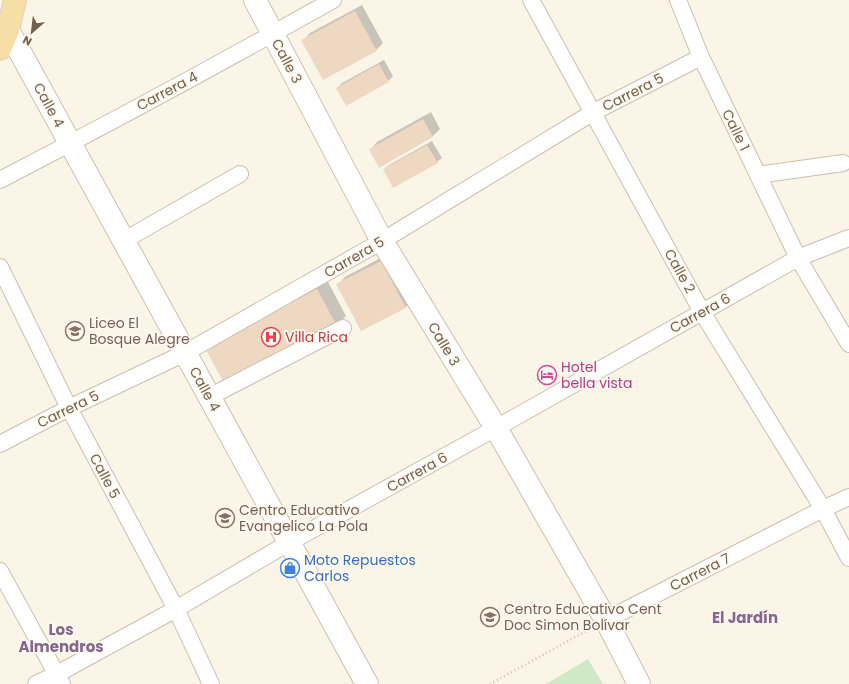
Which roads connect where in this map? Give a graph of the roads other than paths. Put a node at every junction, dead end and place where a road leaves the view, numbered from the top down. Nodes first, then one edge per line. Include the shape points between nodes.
1 (15, 0) edge
2 (255, 0) edge
3 (333, 0) edge
4 (531, 0) edge
5 (678, 0) edge
6 (273, 34) junction
7 (4, 39) edge
8 (701, 57) junction
9 (592, 113) junction
10 (70, 143) junction
11 (843, 163) dead end
12 (240, 174) dead end
13 (758, 175) junction
14 (0, 180) edge
15 (849, 238) edge
16 (123, 241) junction
17 (382, 241) junction
18 (798, 258) junction
19 (0, 267) edge
20 (702, 312) junction
21 (343, 328) dead end
22 (849, 344) edge
23 (185, 353) junction
24 (209, 397) junction
25 (69, 408) junction
26 (496, 428) junction
27 (0, 444) edge
28 (849, 497) edge
29 (823, 509) junction
30 (290, 542) junction
31 (849, 558) edge
32 (0, 571) edge
33 (176, 609) junction
34 (606, 620) junction
35 (60, 679) edge
36 (36, 684) edge
37 (212, 684) edge
38 (367, 684) edge
39 (639, 684) edge

1 - 7 main road
2 - 6 street, Calle 3
3 - 6 street, Carrera 4
4 - 9 street, Calle 2
5 - 8 street, Calle 1
6 - 10 street, Carrera 4
6 - 17 street, Calle 3
7 - 10 street, Calle 4
8 - 9 street, Carrera 5
8 - 13 street, Calle 1
9 - 17 street, Carrera 5
9 - 20 street, Calle 2
10 - 14 street, Carrera 4
10 - 16 street, Calle 4
11 - 13 street
12 - 16 street
13 - 18 street, Calle 1
15 - 18 street, Carrera 6
16 - 23 street, Calle 4
17 - 23 street, Carrera 5
17 - 26 street, Calle 3
18 - 20 street, Carrera 6
18 - 22 street
19 - 25 street, Calle 5
20 - 26 street, Carrera 6
20 - 29 street, Calle 2
21 - 24 street
23 - 24 street, Calle 4
23 - 25 street, Carrera 5
24 - 30 street, Calle 4
25 - 27 street, Carrera 5
25 - 33 street, Calle 5
26 - 30 street, Carrera 6
26 - 34 street, Calle 3
28 - 29 street, Carrera 7
29 - 31 street, Calle 2
29 - 34 street, Carrera 7
30 - 33 street, Carrera 6
30 - 38 street, Calle 4
32 - 35 street
33 - 35 street, Carrera 6
33 - 37 street, Calle 5
34 - 39 street, Calle 3
35 - 36 street, Carrera 6

